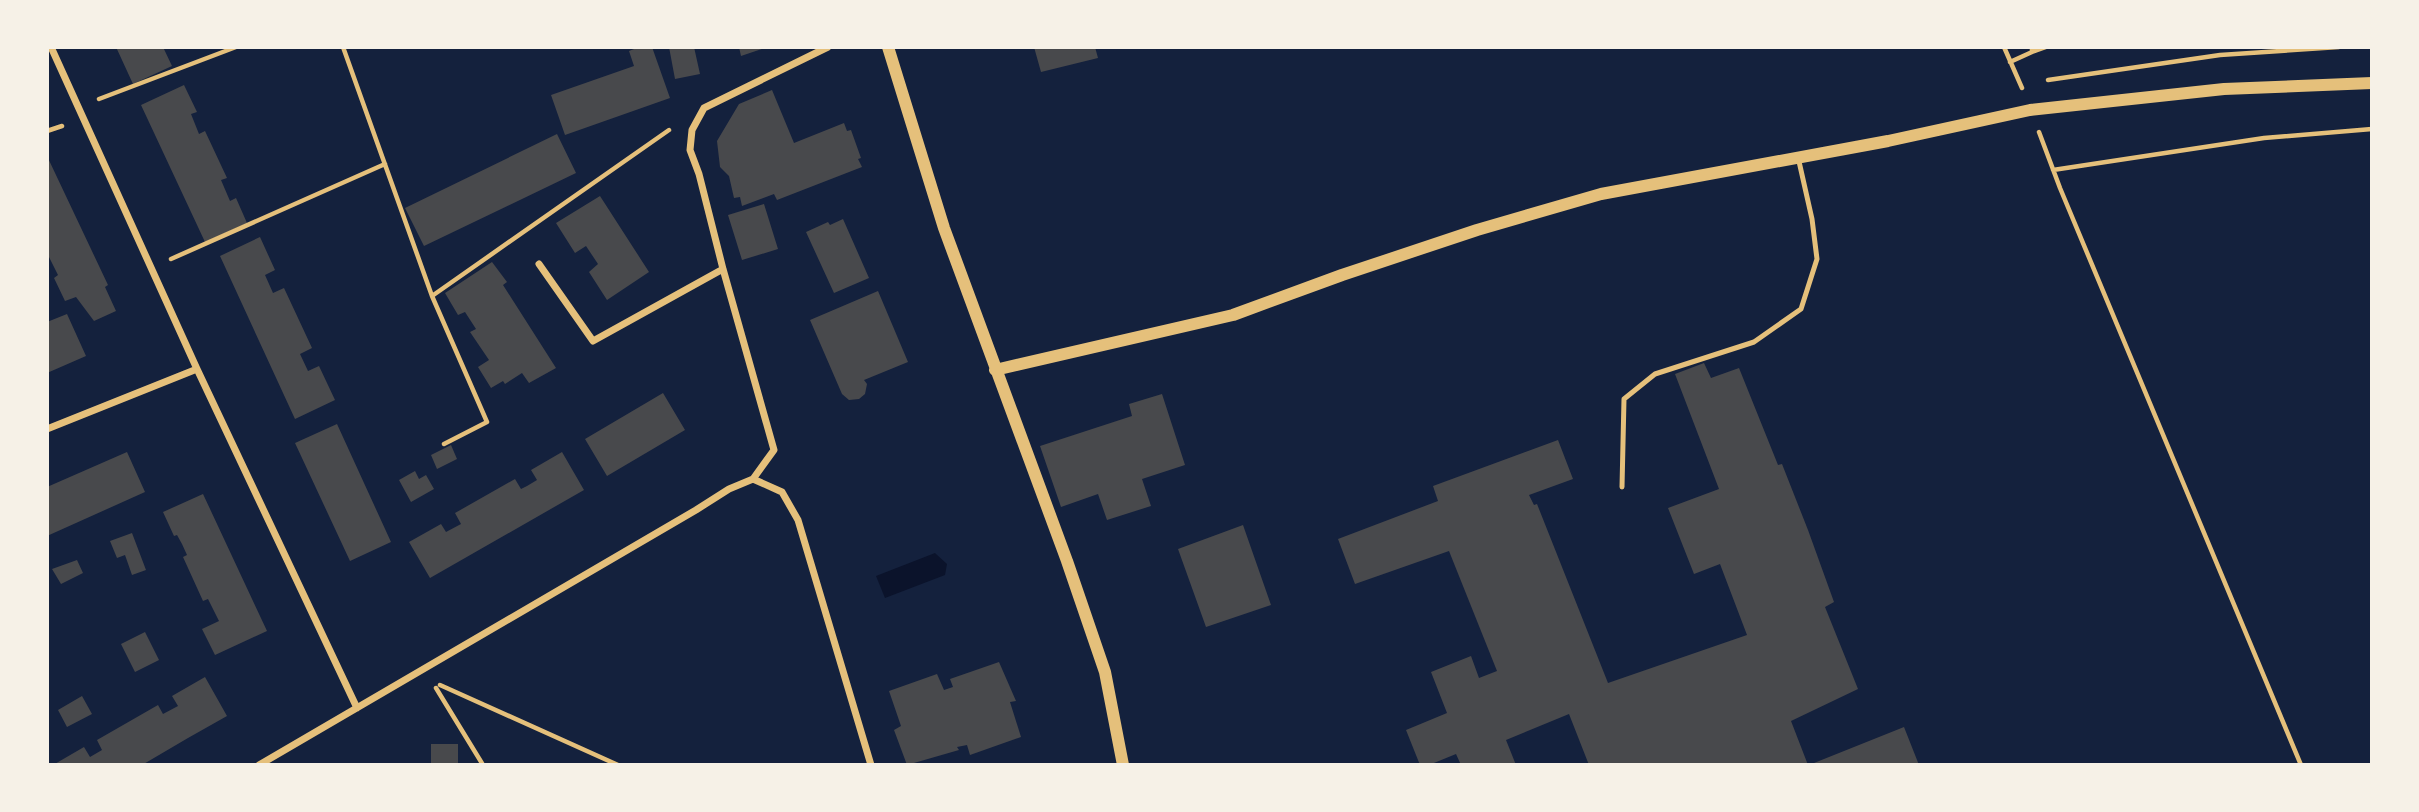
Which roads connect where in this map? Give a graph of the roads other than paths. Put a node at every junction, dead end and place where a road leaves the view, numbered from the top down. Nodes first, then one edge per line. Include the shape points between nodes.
1 (51, 47) edge
2 (828, 47) edge
3 (888, 47) edge
4 (2372, 83) edge
5 (1798, 157) junction
6 (539, 264) dead end
7 (723, 269) junction
8 (197, 369) junction
9 (995, 370) junction
10 (47, 429) edge
11 (753, 479) junction
12 (1622, 487) dead end
13 (357, 708) junction
14 (1121, 764) edge
15 (259, 765) edge
16 (871, 765) edge

1 - 8 street
2 - 7 street via 704,108 692,130 691,150
3 - 9 street via 944,228
4 - 5 street via 2224,89 2030,110
5 - 9 street via 1601,194 1477,230 1233,315
5 - 12 lane via 1817,259 1801,309 1754,342 1655,374 1624,399
6 - 7 street via 593,341
7 - 11 street via 774,450
8 - 10 street
8 - 13 street
9 - 14 street via 1105,672
11 - 13 street
11 - 16 street via 782,492 798,520
13 - 15 street

